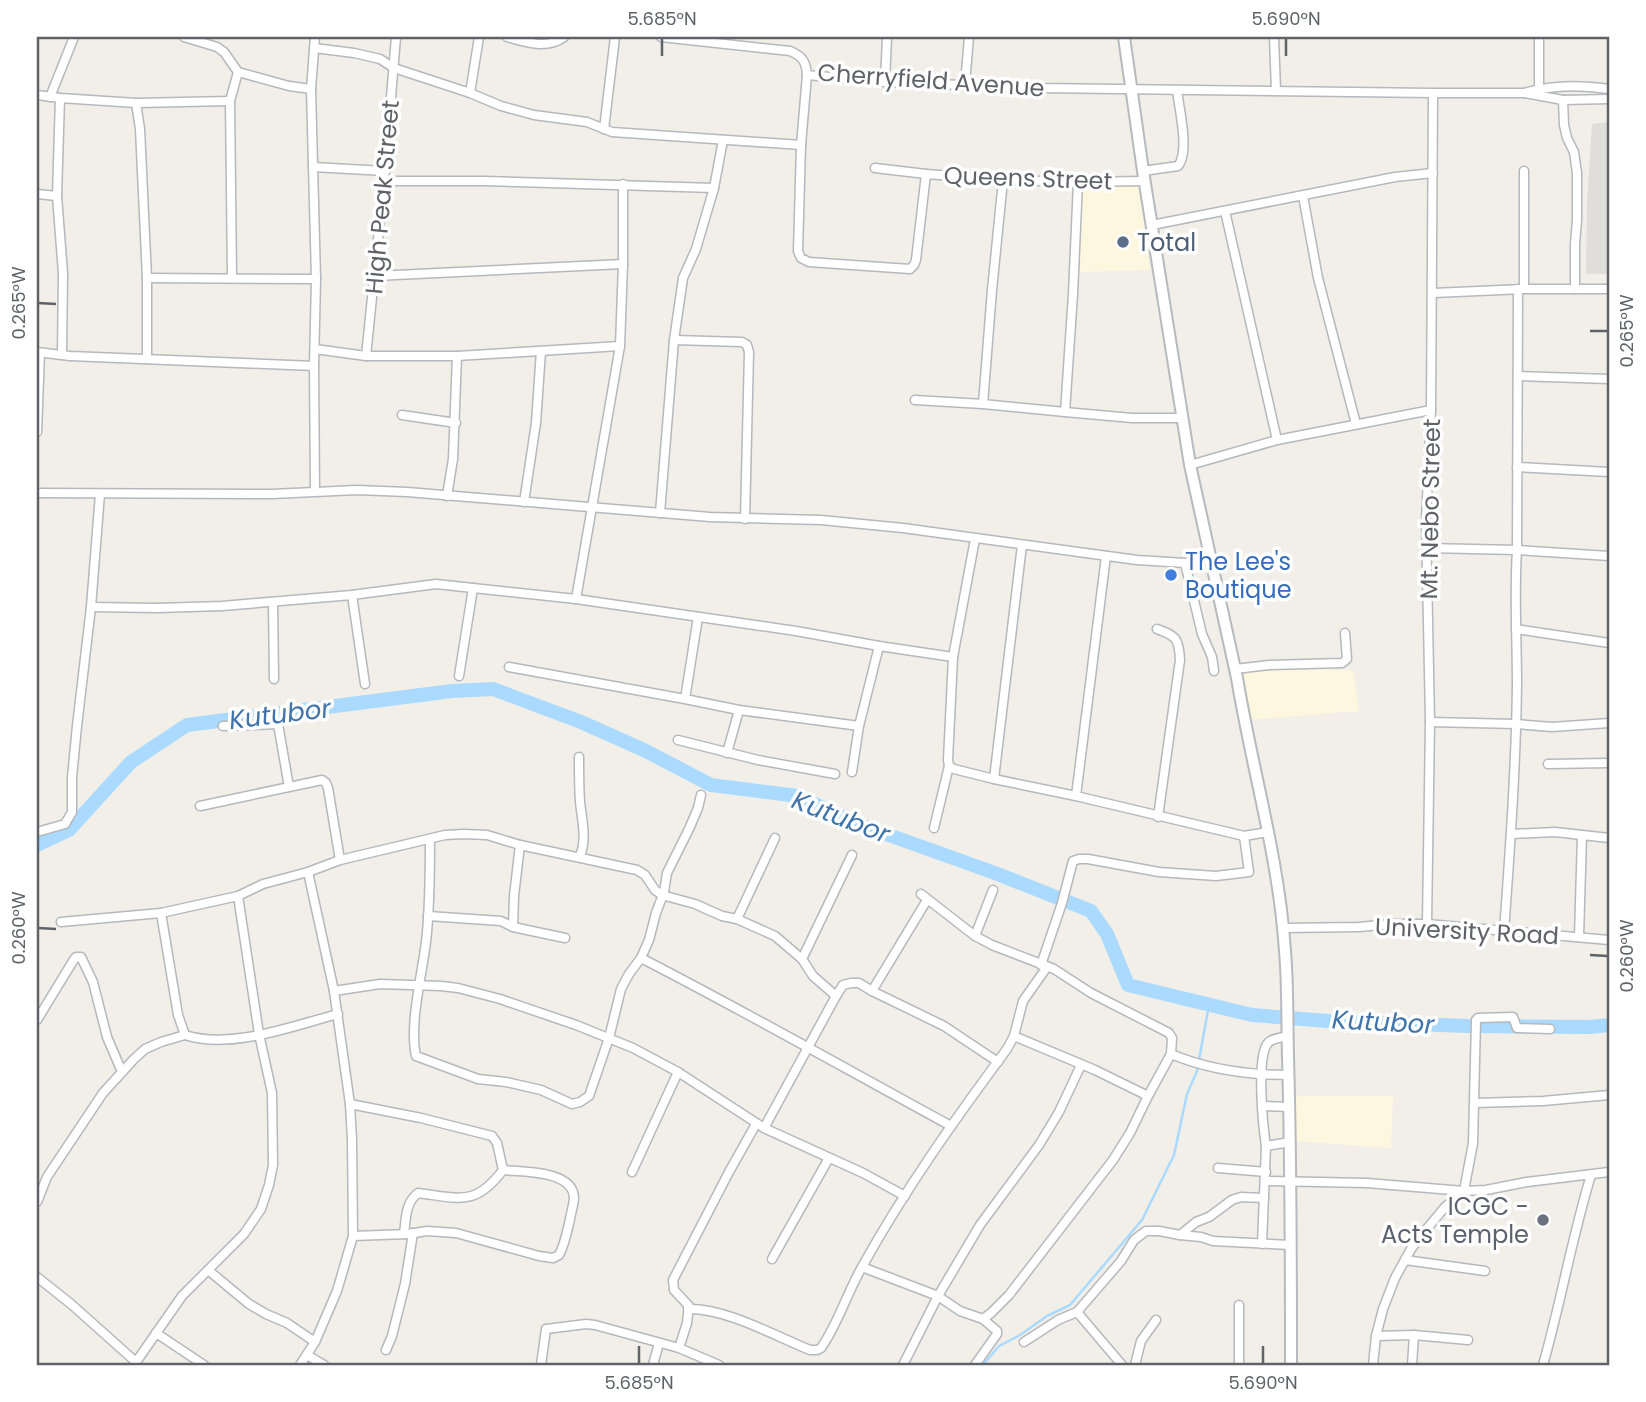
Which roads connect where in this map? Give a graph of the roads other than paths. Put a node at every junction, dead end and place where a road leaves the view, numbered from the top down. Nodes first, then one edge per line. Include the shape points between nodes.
1 (74, 37) edge
2 (184, 37) edge
3 (315, 37) edge
4 (396, 37) edge
5 (479, 37) edge
6 (507, 37) edge
7 (564, 37) edge
8 (615, 37) edge
9 (661, 37) edge
10 (887, 37) edge
11 (969, 37) edge
12 (1124, 37) edge
13 (1274, 37) edge
14 (1539, 37) edge
15 (705, 39) edge
16 (314, 48) junction
17 (394, 68) junction
18 (238, 72) junction
19 (807, 75) junction
20 (884, 82) junction
21 (965, 85) junction
22 (1539, 88) junction
23 (312, 89) junction
24 (1609, 89) edge
25 (1132, 90) junction
26 (1177, 90) junction
27 (1276, 91) junction
28 (470, 93) junction
29 (1433, 93) junction
30 (1524, 93) junction
31 (37, 94) edge
32 (50, 97) junction
33 (60, 98) junction
34 (1609, 99) edge
35 (1563, 100) junction
36 (230, 101) junction
37 (136, 103) junction
38 (604, 129) junction
39 (723, 140) junction
40 (801, 145) junction
41 (313, 167) junction
42 (875, 168) dead end
43 (385, 171) junction
44 (1524, 171) dead end
45 (1433, 173) junction
46 (926, 174) junction
47 (1143, 176) junction
48 (1003, 180) junction
49 (384, 181) junction
50 (1078, 182) junction
51 (623, 184) junction
52 (714, 188) junction
53 (37, 194) edge
54 (57, 196) junction
55 (1303, 196) junction
56 (1225, 212) junction
57 (1152, 225) junction
58 (623, 264) junction
59 (375, 276) junction
60 (147, 278) junction
61 (232, 278) junction
62 (316, 279) junction
63 (1521, 289) junction
64 (1575, 289) junction
65 (1609, 289) edge
66 (1433, 293) junction
67 (674, 340) junction
68 (620, 346) junction
69 (315, 349) junction
70 (541, 351) junction
71 (38, 353) edge
72 (62, 355) junction
73 (366, 356) junction
74 (457, 356) junction
75 (147, 359) junction
76 (314, 366) junction
77 (1518, 376) junction
78 (1609, 379) edge
79 (37, 397) edge
80 (915, 400) dead end
81 (983, 404) junction
82 (1431, 410) junction
83 (1065, 412) junction
84 (402, 415) dead end
85 (1182, 418) junction
86 (456, 423) junction
87 (1356, 424) junction
88 (37, 432) edge
89 (1277, 440) junction
90 (1190, 465) junction
91 (1517, 467) junction
92 (1609, 472) edge
93 (315, 491) junction
94 (37, 494) edge
95 (100, 494) junction
96 (447, 496) junction
97 (524, 502) junction
98 (591, 507) junction
99 (660, 513) junction
100 (745, 519) junction
101 (975, 539) junction
102 (1022, 545) junction
103 (1427, 548) junction
104 (1517, 550) junction
105 (1106, 556) junction
106 (1609, 556) edge
107 (1211, 558) junction
108 (1185, 563) junction
109 (473, 588) junction
110 (352, 595) junction
111 (576, 600) junction
112 (273, 602) junction
113 (91, 607) junction
114 (698, 617) junction
115 (1157, 629) dead end
116 (1516, 629) junction
117 (1345, 633) dead end
118 (1609, 643) edge
119 (879, 646) junction
120 (953, 657) junction
121 (509, 667) dead end
122 (1235, 669) junction
123 (1214, 671) dead end
124 (459, 676) dead end
125 (274, 679) dead end
126 (365, 684) dead end
127 (685, 699) junction
128 (739, 710) junction
129 (1430, 722) junction
130 (1609, 723) edge
131 (1516, 724) junction
132 (223, 726) dead end
133 (859, 726) junction
134 (678, 740) dead end
135 (727, 753) junction
136 (579, 757) dead end
137 (1609, 763) edge
138 (1548, 764) dead end
139 (949, 766) junction
140 (852, 772) dead end
141 (835, 774) dead end
142 (994, 779) junction
143 (289, 787) junction
144 (701, 795) dead end
145 (1076, 796) junction
146 (200, 806) dead end
147 (1158, 817) junction
148 (934, 828) dead end
149 (37, 832) edge
150 (1268, 832) junction
151 (1511, 834) junction
152 (1582, 835) junction
153 (1244, 836) junction
154 (775, 838) dead end
155 (1609, 838) edge
156 (430, 839) junction
157 (520, 845) junction
158 (852, 855) dead end
159 (580, 856) junction
160 (340, 860) junction
161 (308, 872) junction
162 (993, 890) dead end
163 (662, 895) junction
164 (238, 896) junction
165 (161, 913) junction
166 (428, 916) junction
167 (737, 919) junction
168 (61, 922) dead end
169 (1427, 924) junction
170 (513, 927) junction
171 (1283, 928) junction
172 (1504, 932) junction
173 (975, 936) junction
174 (1578, 937) junction
175 (565, 938) dead end
176 (1609, 940) edge
177 (641, 958) junction
178 (802, 959) junction
179 (1044, 966) junction
180 (420, 986) junction
181 (334, 991) junction
182 (872, 991) junction
183 (835, 996) junction
184 (338, 1014) junction
185 (37, 1020) edge
186 (1550, 1029) dead end
187 (1287, 1031) junction
188 (260, 1034) junction
189 (185, 1035) junction
190 (1014, 1037) junction
191 (609, 1038) junction
192 (808, 1048) junction
193 (1171, 1054) junction
194 (998, 1062) junction
195 (1082, 1065) junction
196 (122, 1072) junction
197 (678, 1072) junction
198 (1261, 1075) junction
199 (1289, 1075) junction
200 (1609, 1095) edge
201 (1148, 1096) junction
202 (350, 1104) junction
203 (1475, 1104) junction
204 (1263, 1106) junction
205 (1289, 1107) junction
206 (760, 1126) junction
207 (951, 1126) junction
208 (1290, 1142) junction
209 (1266, 1146) junction
210 (829, 1158) junction
211 (1218, 1168) dead end
212 (503, 1170) junction
213 (632, 1172) dead end
214 (1609, 1172) edge
215 (1591, 1175) junction
216 (1266, 1176) junction
217 (1290, 1180) junction
218 (1464, 1191) junction
219 (905, 1196) junction
220 (1264, 1198) junction
221 (37, 1202) edge
222 (408, 1234) junction
223 (1180, 1235) junction
224 (353, 1236) junction
225 (1262, 1244) junction
226 (1291, 1245) junction
227 (772, 1259) dead end
228 (1405, 1260) junction
229 (862, 1267) junction
230 (208, 1270) junction
231 (1485, 1271) dead end
232 (37, 1278) edge
233 (938, 1296) junction
234 (1239, 1305) dead end
235 (688, 1309) junction
236 (1077, 1312) junction
237 (983, 1320) junction
238 (1156, 1320) dead end
239 (156, 1333) junction
240 (1415, 1335) junction
241 (1376, 1336) junction
242 (1468, 1340) dead end
243 (315, 1342) junction
244 (659, 1342) junction
245 (1024, 1342) dead end
246 (679, 1348) junction
247 (386, 1350) dead end
248 (307, 1355) junction
249 (135, 1364) edge
250 (713, 1364) edge
251 (204, 1365) edge
252 (300, 1365) edge
253 (324, 1365) edge
254 (541, 1365) edge
255 (653, 1365) edge
256 (903, 1365) edge
257 (975, 1365) edge
258 (1122, 1365) edge
259 (1135, 1365) edge
260 (1240, 1365) edge
261 (1291, 1365) edge
262 (1373, 1365) edge
263 (1412, 1365) edge
264 (1542, 1365) edge

1 - 32 street
2 - 18 street via 217,47
3 - 16 street
4 - 17 street, High Peak Street
5 - 28 street
6 - 7 street via 542,45
8 - 38 street
9 - 15 street, Cherryfield Avenue
10 - 20 street
11 - 21 street
12 - 25 main road
13 - 27 street
14 - 22 street
15 - 19 street, Cherryfield Avenue via 790,51 801,55
16 - 17 street via 380,59
16 - 23 street
17 - 28 street
17 - 43 street, High Peak Street
18 - 23 street
18 - 36 street
19 - 20 street, Cherryfield Avenue
19 - 40 street, Queens Street
20 - 21 street, Cherryfield Avenue
21 - 25 street, Cherryfield Avenue
22 - 24 street
22 - 30 street
23 - 41 street
25 - 26 street, Cherryfield Avenue
25 - 47 main road
26 - 27 street, Cherryfield Avenue
26 - 47 street, Queens Street via 1183,160 1178,166
27 - 29 street, Cherryfield Avenue
28 - 38 street via 534,116 587,122
29 - 30 street, Cherryfield Avenue
29 - 45 street, Mt. Nebo Street
30 - 35 street
31 - 32 street
32 - 33 street
33 - 37 street
33 - 54 street
34 - 35 street
35 - 64 street via 1564,125 1577,173
36 - 37 street
36 - 61 street
37 - 60 street
38 - 39 street
39 - 40 street
39 - 52 street
40 - 46 street, Queens Street via 799,251 808,262 910,269 916,260
41 - 43 street
41 - 62 street
42 - 46 street
43 - 49 street, High Peak Street
44 - 63 street
45 - 55 street
45 - 66 street, Mt. Nebo Street
46 - 48 street, Queens Street
47 - 50 street, Queens Street
47 - 57 main road
48 - 50 street, Queens Street
48 - 81 street
49 - 51 street
49 - 59 street, High Peak Street
50 - 83 street
51 - 52 street
51 - 58 street
52 - 67 street via 683,278
53 - 54 street
54 - 72 street via 63,273
55 - 56 street
55 - 87 street via 1318,278
56 - 57 street
56 - 89 street
57 - 85 main road
58 - 59 street
58 - 68 street
59 - 73 street, High Peak Street
60 - 61 street
60 - 75 street
61 - 62 street
62 - 69 street
63 - 64 street
63 - 66 street
63 - 77 street
64 - 65 street
66 - 82 street, Mt. Nebo Street
67 - 99 street
67 - 100 street via 747,345
68 - 70 street
68 - 98 street
69 - 73 street
69 - 76 street
70 - 74 street
70 - 97 street
71 - 72 street
71 - 79 street
72 - 75 street
73 - 74 street
74 - 86 street
75 - 76 street
76 - 93 street
77 - 78 street
77 - 91 street
79 - 88 street
80 - 81 street
81 - 83 street
82 - 87 street
82 - 103 street, Mt. Nebo Street
83 - 85 street
84 - 86 street
85 - 90 main road
86 - 96 street
87 - 89 street
89 - 90 street
90 - 107 main road
91 - 92 street
91 - 104 street
93 - 95 street
93 - 96 street
94 - 95 street
95 - 113 street
96 - 97 street
97 - 98 street
98 - 99 street
98 - 111 street
99 - 100 street
100 - 101 street via 821,520
101 - 102 street
101 - 120 street
102 - 105 street
102 - 142 street
103 - 104 street
103 - 129 street, Mt. Nebo Street
104 - 106 street
104 - 116 street
105 - 108 street
105 - 145 street
107 - 108 street
107 - 122 main road
108 - 123 street
109 - 110 street via 436,584
109 - 111 street
109 - 124 street
110 - 112 street
110 - 126 street
111 - 114 street
112 - 113 street
112 - 125 street
113 - 149 street via 72,812 65,824
114 - 119 street
114 - 127 street
115 - 147 street via 1178,642 1180,660
116 - 118 street
116 - 131 street
117 - 122 street via 1347,659 1342,663
119 - 120 street
119 - 133 street
120 - 139 street
121 - 127 street
122 - 150 main road
127 - 128 street
128 - 133 street
128 - 135 street
129 - 131 street
129 - 169 street, Mt. Nebo Street
130 - 131 street
131 - 151 street
132 - 143 street via 278,724
133 - 140 street
134 - 135 street
135 - 141 street
136 - 159 street via 584,836
137 - 138 street
139 - 142 street
139 - 148 street
142 - 145 street
143 - 146 street
143 - 160 street via 326,783
144 - 163 street via 669,867
145 - 147 street
147 - 153 street
150 - 153 street
150 - 171 main road
151 - 152 street
151 - 172 street
152 - 155 street
152 - 174 street
153 - 179 street via 1250,872 1216,876 1088,859 1073,861
154 - 167 street
156 - 157 street via 487,835
156 - 160 street
156 - 166 street
157 - 159 street
157 - 170 street
158 - 178 street
159 - 163 street via 637,870
160 - 161 street
161 - 164 street
161 - 181 street
162 - 173 street
163 - 167 street
163 - 177 street
164 - 165 street
164 - 188 street
165 - 168 street
165 - 189 street
166 - 170 street via 501,921
166 - 180 street
167 - 178 street via 775,936
169 - 171 street, University Road
169 - 172 street, University Road
170 - 175 street
171 - 187 main road
172 - 174 street, University Road
173 - 179 street
173 - 182 street via 924,897
174 - 176 street, University Road
177 - 191 street via 621,989
177 - 192 street
178 - 183 street
179 - 190 street via 1023,1001
179 - 193 street via 1169,1032
180 - 181 street via 380,984
180 - 191 street via 458,988 500,999
180 - 191 street via 415,1011 416,1056 478,1079 541,1090 572,1104 580,1102 589,1096
181 - 184 street
182 - 183 street via 851,982
182 - 194 street via 944,1026
183 - 192 street
184 - 188 street
184 - 202 street
185 - 196 street via 73,961 81,957
186 - 203 street via 1517,1028 1513,1017 1478,1018
187 - 198 street via 1265,1047
187 - 199 main road
188 - 189 street via 215,1041
188 - 230 street via 272,1093 269,1185 261,1209 244,1234
189 - 196 street via 145,1049
190 - 194 street
190 - 195 street
191 - 197 street
192 - 206 street
192 - 207 street
193 - 198 street via 1203,1066
193 - 201 street
194 - 207 street
195 - 201 street
195 - 233 street via 1039,1145 980,1225
196 - 221 street via 47,1177
197 - 206 street
197 - 213 street
198 - 199 street
198 - 204 street
199 - 205 main road
200 - 203 street
201 - 237 street via 1113,1160 1009,1295
202 - 212 street via 492,1136
202 - 224 street
203 - 218 street
204 - 205 street
204 - 209 street
205 - 208 main road
206 - 210 street
206 - 235 street via 723,1183 673,1280 674,1290
207 - 219 street
208 - 209 street
208 - 217 main road
209 - 216 street
210 - 219 street
210 - 227 street
211 - 216 street
212 - 222 street via 487,1189 469,1198 418,1193 408,1206
212 - 222 street via 553,1176 570,1186 574,1197 559,1255 540,1256 456,1233
214 - 215 street
215 - 218 street
215 - 264 street
216 - 217 street
216 - 220 street
217 - 218 street
217 - 226 main road
218 - 228 street via 1425,1231
219 - 229 street
220 - 223 street via 1232,1200
220 - 225 street
222 - 224 street
222 - 247 street via 410,1263
223 - 225 street
223 - 236 street via 1141,1234
224 - 243 street
225 - 226 street
226 - 261 main road
228 - 231 street
228 - 241 street
229 - 233 street
229 - 235 street via 817,1350 720,1314
230 - 239 street via 182,1296
230 - 243 street via 249,1304
232 - 249 street
233 - 237 street
233 - 256 street
234 - 260 street
235 - 246 street
236 - 245 street
236 - 258 street
237 - 257 street via 997,1334
238 - 259 street via 1141,1341
239 - 249 street
239 - 251 street
240 - 241 street
240 - 242 street
240 - 263 street
241 - 262 street
243 - 248 street
244 - 246 street
244 - 254 street via 595,1325 546,1329
244 - 255 street
246 - 250 street
248 - 252 street
248 - 253 street

